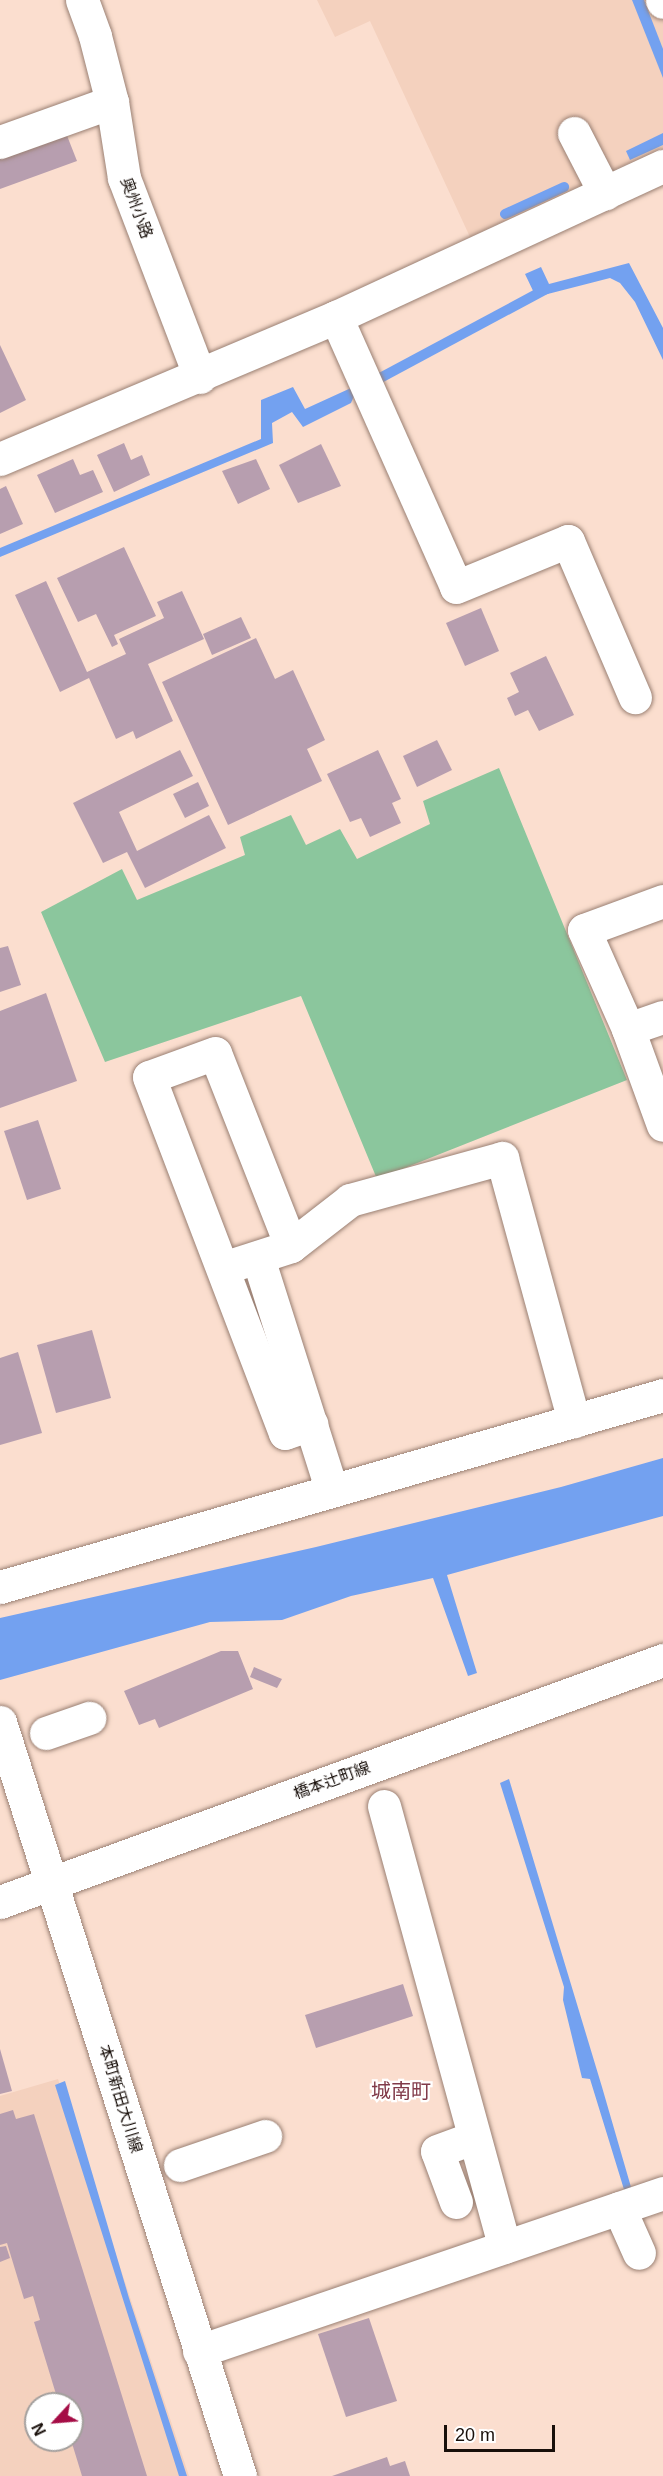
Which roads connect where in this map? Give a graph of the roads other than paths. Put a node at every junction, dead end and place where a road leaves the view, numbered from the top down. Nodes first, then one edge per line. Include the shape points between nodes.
1 (82, 0) edge
2 (112, 102) junction
3 (574, 133) dead end
4 (0, 142) edge
5 (663, 166) edge
6 (605, 193) junction
7 (336, 317) junction
8 (200, 376) junction
9 (0, 459) edge
10 (635, 697) dead end
11 (663, 901) edge
12 (663, 1017) edge
13 (628, 1029) junction
14 (663, 1125) edge
15 (291, 1246) junction
16 (258, 1258) junction
17 (223, 1269) junction
18 (270, 1294) junction
19 (236, 1304) junction
20 (663, 1395) edge
21 (574, 1421) junction
22 (311, 1424) junction
23 (332, 1491) junction
24 (0, 1587) edge
25 (663, 1660) edge
26 (88, 1718) dead end
27 (0, 1724) edge
28 (46, 1733) dead end
29 (384, 1806) dead end
30 (52, 1884) junction
31 (0, 1902) edge
32 (265, 2136) dead end
33 (472, 2138) junction
34 (180, 2165) dead end
35 (663, 2193) edge
36 (456, 2202) dead end
37 (619, 2208) junction
38 (505, 2247) junction
39 (639, 2253) dead end
40 (199, 2351) junction
41 (240, 2476) edge

1 - 2 street, 奥州小路
2 - 4 street
2 - 8 street, 奥州小路 via 124,178
3 - 6 street
5 - 6 street
6 - 7 street
7 - 8 street
7 - 10 street via 456,587 568,541
8 - 9 street
11 - 13 street via 584,930
12 - 13 street
13 - 14 street
15 - 16 street
15 - 17 street via 215,1053 148,1077
15 - 21 street via 350,1200 502,1158
16 - 17 street
16 - 18 street
17 - 19 street
18 - 19 street
18 - 22 street
19 - 22 street via 285,1433
20 - 21 street
21 - 23 street
22 - 23 street
23 - 24 street
25 - 30 street, 橋本辻町線
26 - 28 street
27 - 30 street, 本町新田大川線
29 - 33 street
30 - 31 street, 橋本辻町線
30 - 40 street, 本町新田大川線
32 - 34 street
33 - 36 street via 437,2151
33 - 38 street
35 - 37 street
37 - 38 street
37 - 39 street
38 - 40 street
40 - 41 street, 本町新田大川線

